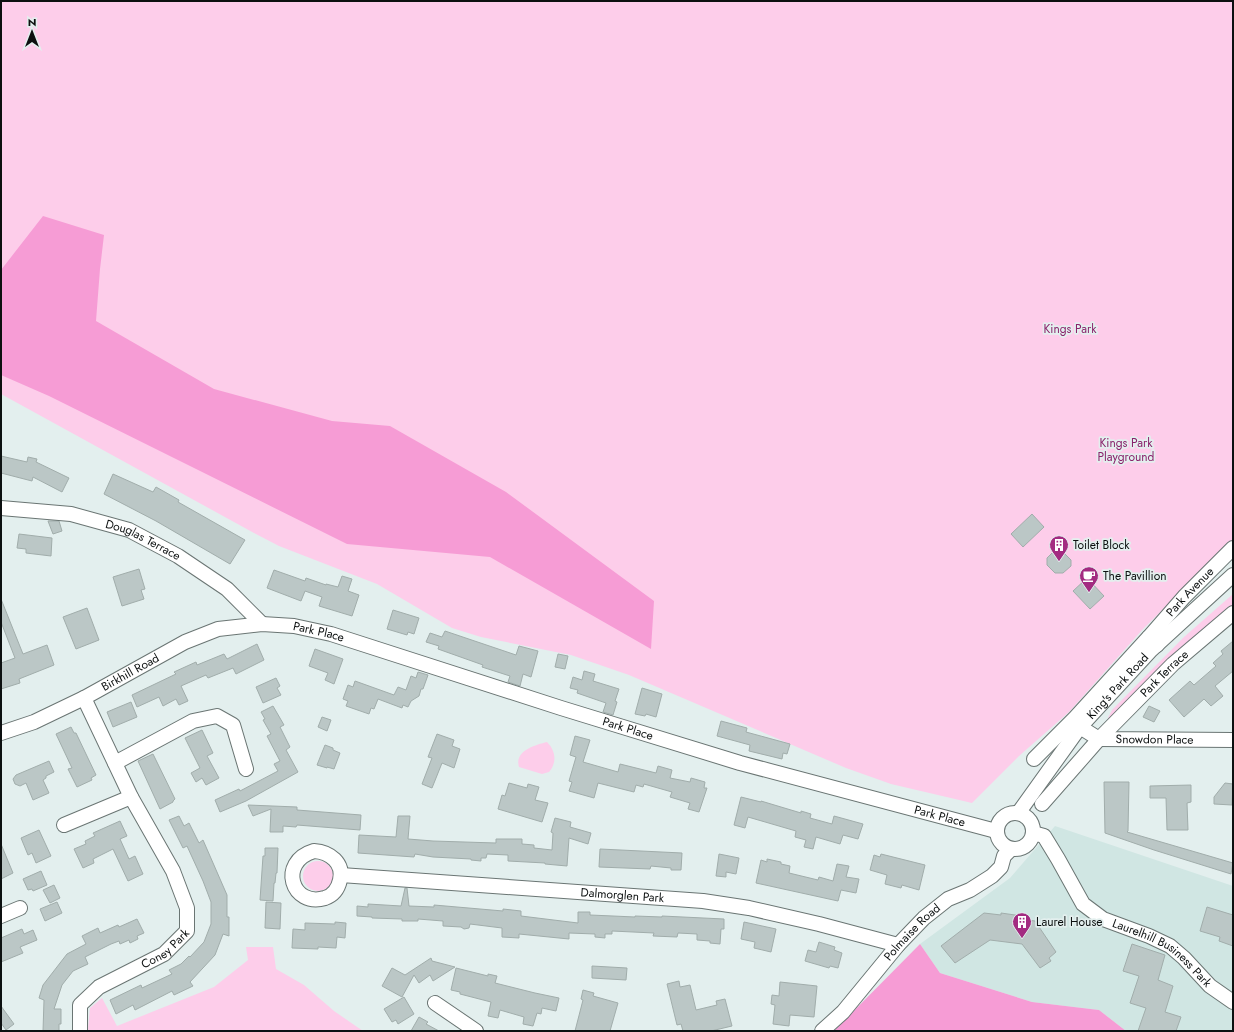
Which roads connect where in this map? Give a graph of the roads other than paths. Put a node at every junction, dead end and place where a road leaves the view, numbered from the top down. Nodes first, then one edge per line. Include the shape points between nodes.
1 (1, 508) edge
2 (1233, 548) edge
3 (1233, 575) edge
4 (1233, 613) edge
5 (262, 624) junction
6 (1153, 641) junction
7 (84, 698) junction
8 (1080, 727) junction
9 (1, 733) edge
10 (1100, 739) junction
11 (1233, 740) edge
12 (1034, 759) dead end
13 (115, 763) junction
14 (246, 769) dead end
15 (131, 797) junction
16 (1042, 804) dead end
17 (1019, 812) junction
18 (64, 825) dead end
19 (996, 831) junction
20 (1033, 833) junction
21 (1011, 849) junction
22 (341, 875) dead end
23 (20, 908) dead end
24 (1, 916) edge
25 (898, 945) junction
26 (1233, 1002) edge
27 (435, 1003) dead end
28 (80, 1031) edge
29 (476, 1031) edge
30 (822, 1031) edge

1 - 5 street, Douglas Terrace via 71,514 129,530 178,556 227,589
2 - 6 street, Park Avenue via 1184,597
3 - 6 street, King's Park Road
4 - 10 street, Park Terrace via 1173,664
5 - 7 street, Birkhill Road via 218,629 185,642
5 - 19 street, Park Place via 294,626 331,634 740,762
6 - 8 street, King's Park Road
6 - 12 street, Park Avenue
7 - 9 street, Birkhill Road via 34,722
7 - 13 street, Coney Park
8 - 10 street, Snowdon Place
8 - 17 street, King's Park Road
10 - 11 street, Snowdon Place
10 - 16 street, Park Terrace
13 - 14 street via 193,721 217,716 233,726
13 - 15 street, Coney Park
15 - 18 street
15 - 28 street, Coney Park via 173,871 187,908 187,931 164,954 99,987 80,1006
17 - 19 street via 1011,812 1002,817
17 - 20 street via 1031,822
19 - 21 street via 1001,843
20 - 21 street via 1027,844 1018,849
20 - 26 street, Laurelhill Business Park via 1044,836 1083,904 1103,919 1170,946 1210,986
21 - 25 street, Polmaise Road via 1004,856 1001,867 992,876 970,890 948,899 924,918
22 - 25 street, Dalmorglen Park via 703,901 749,908
23 - 24 street
25 - 30 street, Polmaise Road via 844,1012
27 - 29 street

